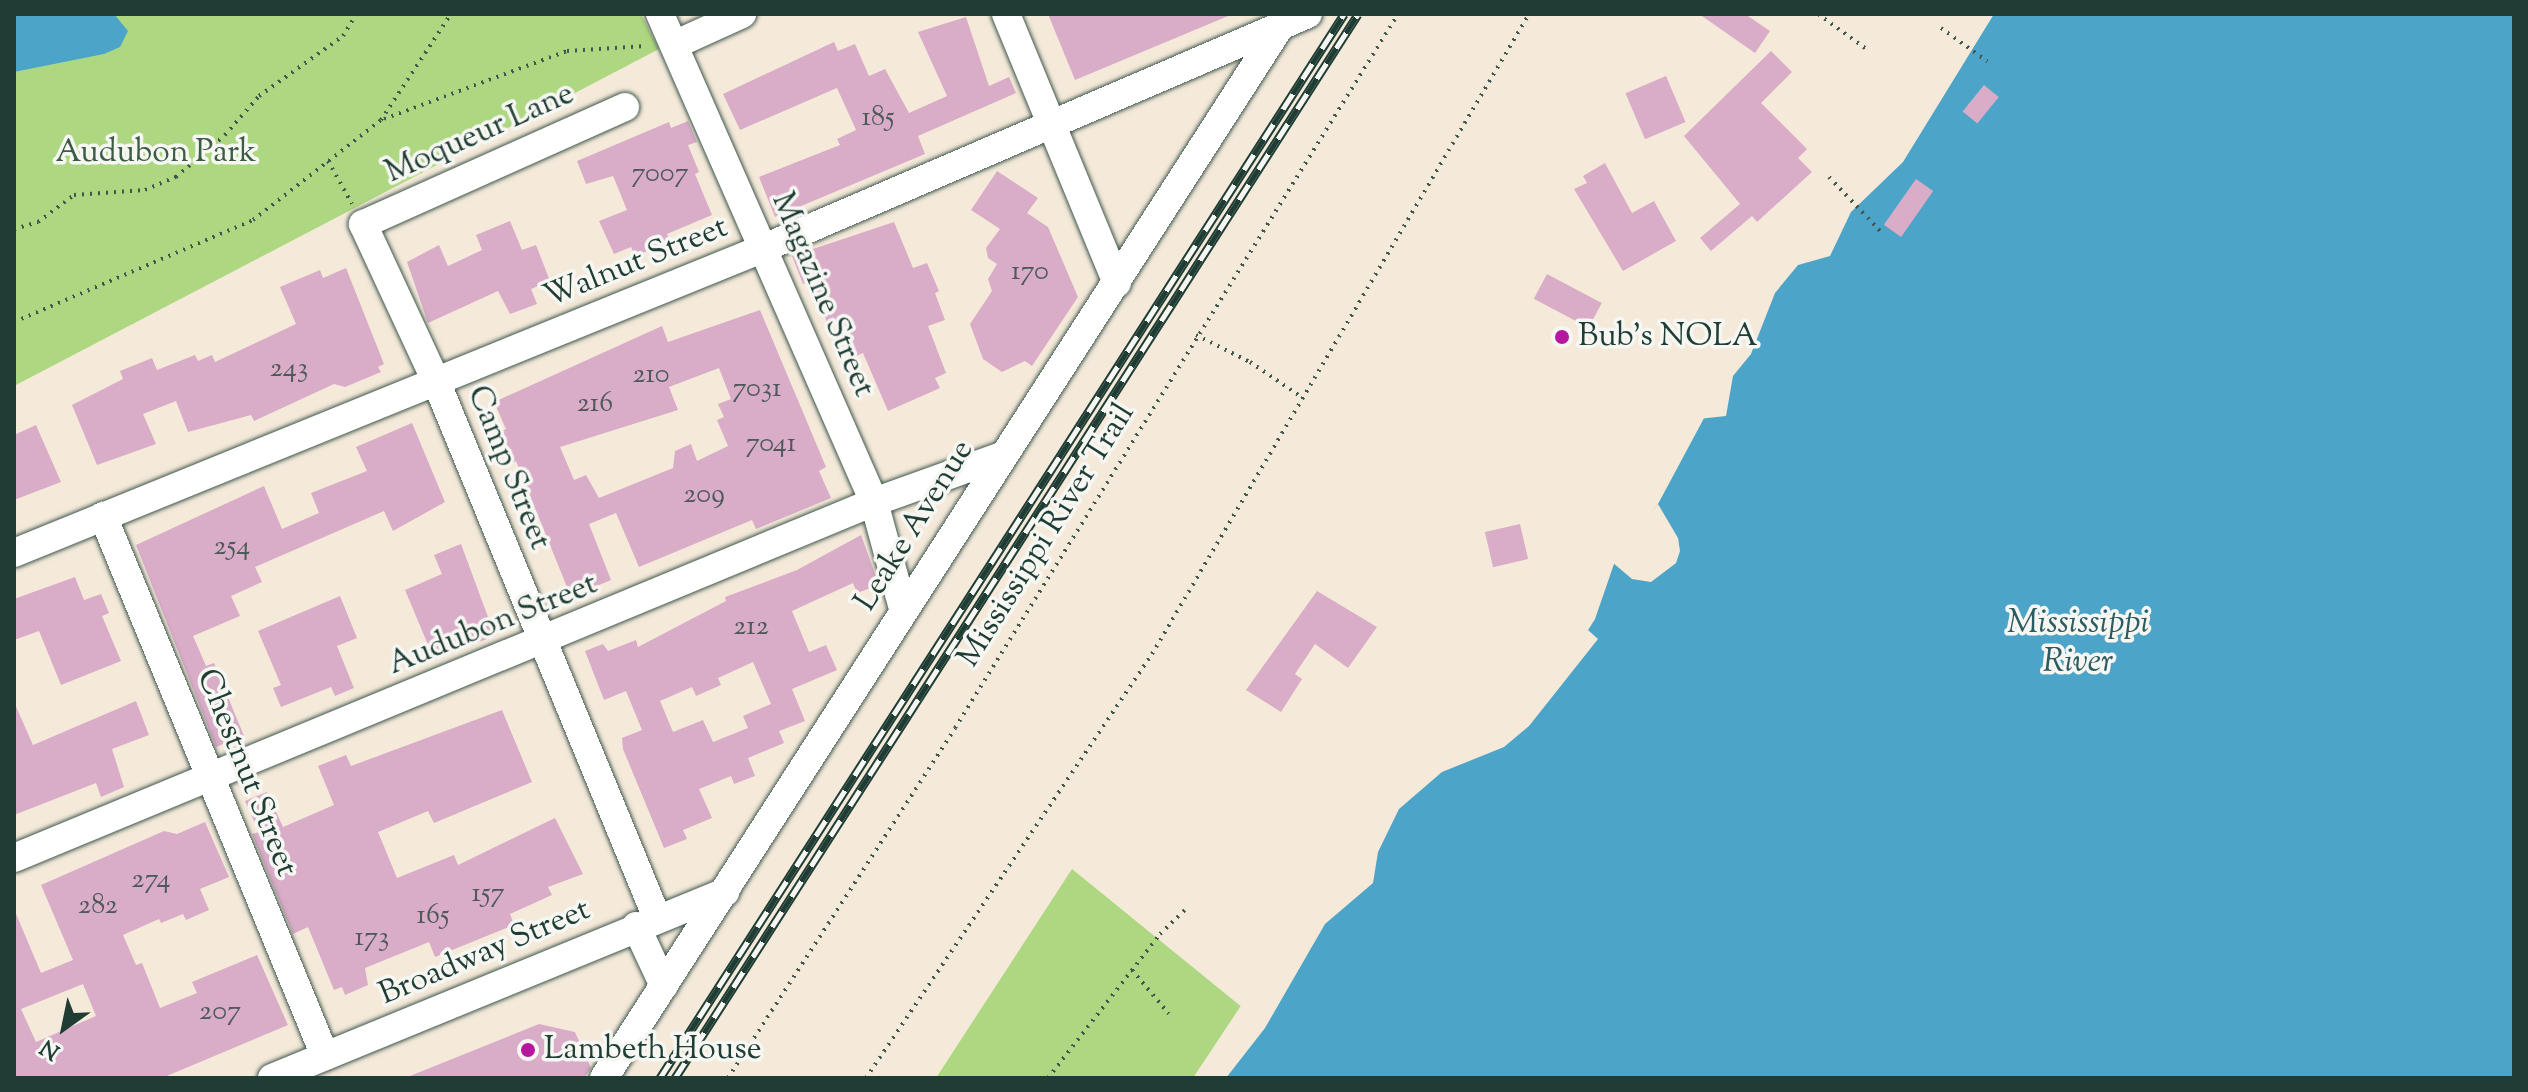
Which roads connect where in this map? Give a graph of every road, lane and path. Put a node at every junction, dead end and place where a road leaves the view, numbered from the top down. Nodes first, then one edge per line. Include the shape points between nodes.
1 (356, 14) edge
2 (451, 14) edge
3 (660, 14) edge
4 (742, 14) edge
5 (1006, 14) edge
6 (1308, 14) edge
7 (1398, 14) edge
8 (1529, 14) edge
9 (1818, 14) edge
10 (1284, 20) edge
11 (1941, 28) dead end
12 (674, 45) junction
13 (1868, 50) dead end
14 (1987, 61) dead end
15 (625, 107) dead end
16 (381, 120) junction
17 (1055, 124) junction
18 (328, 161) junction
19 (1829, 177) dead end
20 (363, 224) junction
21 (14, 229) edge
22 (1883, 234) dead end
23 (764, 248) junction
24 (1117, 283) junction
25 (14, 322) edge
26 (1196, 335) junction
27 (436, 381) junction
28 (1303, 398) junction
29 (999, 457) junction
30 (874, 502) junction
31 (103, 516) junction
32 (14, 553) edge
33 (903, 609) junction
34 (543, 642) junction
35 (211, 777) junction
36 (14, 858) edge
37 (725, 892) junction
38 (1188, 907) dead end
39 (646, 922) junction
40 (1132, 970) junction
41 (664, 986) junction
42 (1169, 1014) dead end
43 (325, 1056) junction
44 (272, 1078) edge
45 (604, 1078) edge
46 (728, 1078) edge
47 (866, 1078) edge
48 (1048, 1078) edge

1 - 21 path via 343,36 259,96 225,135 176,177 145,190 74,195 38,222
2 - 16 path
3 - 12 street, Magazine Street
4 - 12 street
5 - 17 street
6 - 10 street, Walnut Street
7 - 26 path, Mississippi River Trail
8 - 28 path
9 - 13 path
10 - 17 street, Walnut Street
10 - 24 street, Leake Avenue
11 - 14 path
12 - 16 path via 567,51
12 - 23 street, Magazine Street
15 - 20 street, Moqueur Lane
16 - 18 path
17 - 23 street, Walnut Street
17 - 24 street
18 - 20 path
18 - 25 path via 253,220
19 - 22 path
20 - 27 street, Camp Street
23 - 27 street, Walnut Street
23 - 30 street, Magazine Street
24 - 29 street, Leake Avenue
26 - 28 path via 1250,362
26 - 46 path, Mississippi River Trail via 955,728
27 - 31 street, Walnut Street
27 - 34 street, Camp Street
28 - 47 path via 1152,654 1010,857
29 - 30 street, Audubon Street
29 - 33 street, Leake Avenue
30 - 33 street, Magazine Street
30 - 34 street, Audubon Street
31 - 32 street, Walnut Street
31 - 35 street, Chestnut Street
33 - 37 street, Leake Avenue
34 - 35 street, Audubon Street
34 - 39 street, Camp Street
35 - 36 street, Audubon Street
35 - 43 street, Chestnut Street
37 - 39 street, Broadway Street
37 - 41 street, Leake Avenue
38 - 40 path
39 - 41 street, Camp Street
39 - 43 street, Broadway Street
40 - 42 path
40 - 48 path
41 - 45 street, Leake Avenue
43 - 44 street, Broadway Street

